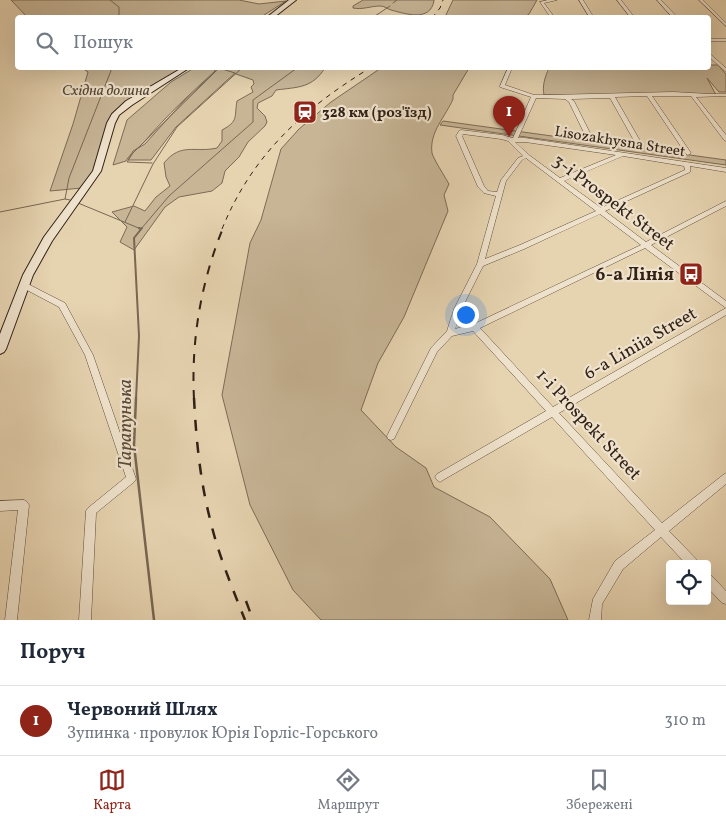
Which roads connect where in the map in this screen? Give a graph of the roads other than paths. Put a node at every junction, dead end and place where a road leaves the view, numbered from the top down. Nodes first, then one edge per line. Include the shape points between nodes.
1 (293, 0) edge
2 (543, 0) edge
3 (555, 0) edge
4 (581, 0) edge
5 (619, 0) edge
6 (659, 0) edge
7 (701, 0) edge
8 (273, 15) edge
9 (551, 15) edge
10 (590, 15) edge
11 (632, 15) edge
12 (673, 15) edge
13 (726, 25) edge
14 (711, 40) edge
15 (726, 40) edge
16 (711, 55) edge
17 (711, 63) edge
18 (719, 64) junction
19 (183, 70) edge
20 (509, 70) edge
21 (726, 71) edge
22 (532, 95) junction
23 (649, 95) junction
24 (694, 96) junction
25 (726, 96) edge
26 (566, 97) junction
27 (612, 97) junction
28 (726, 139) edge
29 (512, 140) junction
30 (590, 140) dead end
31 (640, 146) dead end
32 (688, 153) dead end
33 (623, 154) junction
34 (527, 156) junction
35 (687, 164) junction
36 (726, 170) edge
37 (560, 180) junction
38 (500, 194) junction
39 (726, 203) edge
40 (601, 211) junction
41 (646, 245) junction
42 (480, 264) junction
43 (24, 285) junction
44 (726, 305) edge
45 (458, 309) junction
46 (726, 311) edge
47 (475, 327) junction
48 (450, 333) junction
49 (0, 348) edge
50 (553, 412) junction
51 (391, 436) dead end
52 (440, 477) dead end
53 (726, 478) edge
54 (0, 506) edge
55 (662, 530) junction
56 (689, 560) edge
57 (711, 583) edge
58 (726, 600) edge
59 (11, 620) edge
60 (85, 620) edge
61 (595, 620) edge

1 - 8 street
2 - 3 street
2 - 9 street
4 - 10 street
5 - 11 street
6 - 12 street
7 - 13 street
14 - 15 street
16 - 18 street
17 - 18 street
18 - 21 street
19 - 43 street via 129,102 116,114 110,123 97,171 48,239
20 - 22 street via 502,86
22 - 26 street
22 - 29 street
23 - 24 street
23 - 27 street
23 - 32 street
24 - 25 street
24 - 28 street
26 - 27 street
26 - 30 street
27 - 31 street
29 - 33 street, Lisozakhysna Street
29 - 34 street, 3-i Prospekt Street
29 - 38 street, Lisozakhysna Street via 469,132 461,132 459,136 481,187 486,192
33 - 35 street, Lisozakhysna Street
33 - 37 street
34 - 37 street, 3-i Prospekt Street
34 - 38 street via 520,159 503,181
35 - 36 street, Lisozakhysna Street
35 - 40 street via 688,171
37 - 40 street, 3-i Prospekt Street
38 - 42 street
39 - 41 street
40 - 41 street, 3-i Prospekt Street
40 - 42 street
41 - 44 street, 3-i Prospekt Street
41 - 47 street
42 - 45 street
43 - 49 street
43 - 60 street via 62,305 89,355 131,479 91,511
45 - 47 street, 1-i Prospekt Street
45 - 48 street
46 - 50 street, 6-a Liniia Street
47 - 48 street
47 - 50 street, 1-i Prospekt Street
48 - 51 street via 434,350
50 - 52 street, 6-a Liniia Street
50 - 55 street, 1-i Prospekt Street
53 - 55 street
54 - 59 street via 24,505
55 - 56 street, 1-i Prospekt Street
55 - 61 street via 619,565 597,603
57 - 58 street

